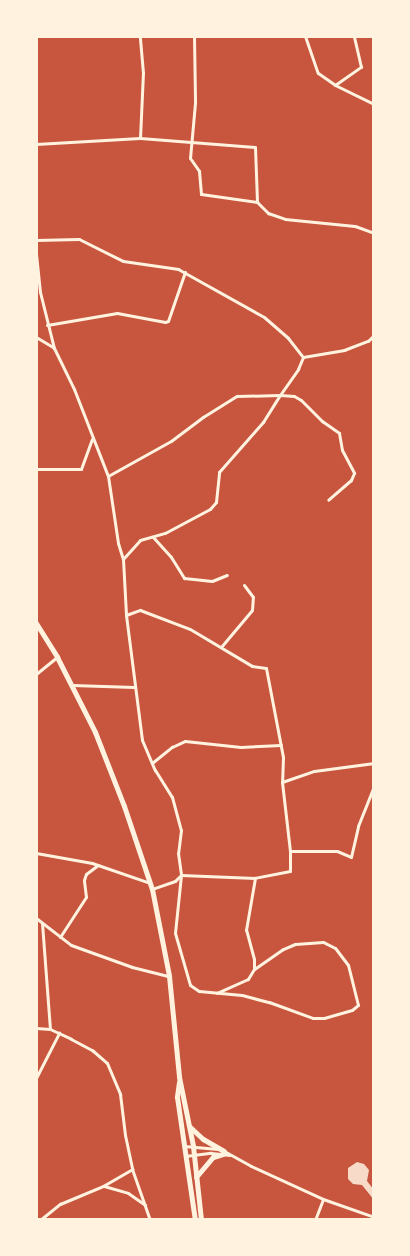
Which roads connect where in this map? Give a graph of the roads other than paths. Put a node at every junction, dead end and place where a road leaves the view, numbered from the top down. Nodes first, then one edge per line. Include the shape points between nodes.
1 (140, 36) edge
2 (194, 36) edge
3 (304, 36) edge
4 (354, 36) edge
5 (335, 85) junction
6 (374, 104) edge
7 (140, 138) junction
8 (193, 142) junction
9 (36, 144) edge
10 (257, 202) junction
11 (374, 233) edge
12 (36, 240) edge
13 (36, 254) edge
14 (185, 272) junction
15 (47, 325) junction
16 (374, 335) edge
17 (36, 337) edge
18 (54, 348) junction
19 (303, 357) junction
20 (280, 394) junction
21 (92, 439) junction
22 (36, 469) edge
23 (108, 476) junction
24 (328, 500) dead end
25 (152, 537) junction
26 (123, 559) junction
27 (227, 575) dead end
28 (244, 585) dead end
29 (126, 615) junction
30 (36, 624) edge
31 (221, 647) junction
32 (57, 657) junction
33 (36, 674) edge
34 (72, 685) junction
35 (134, 687) junction
36 (281, 745) junction
37 (152, 763) junction
38 (374, 763) edge
39 (282, 782) junction
40 (374, 786) edge
41 (290, 851) junction
42 (36, 853) edge
43 (98, 865) junction
44 (181, 875) junction
45 (255, 878) junction
46 (151, 886) junction
47 (36, 918) edge
48 (42, 922) junction
49 (60, 937) junction
50 (254, 969) junction
51 (169, 976) junction
52 (217, 992) junction
53 (36, 1028) edge
54 (50, 1029) junction
55 (59, 1033) junction
56 (179, 1077) junction
57 (36, 1078) edge
58 (190, 1127) junction
59 (184, 1146) junction
60 (193, 1146) junction
61 (223, 1153) junction
62 (194, 1154) junction
63 (185, 1156) junction
64 (132, 1168) junction
65 (196, 1178) junction
66 (103, 1186) junction
67 (323, 1198) junction
68 (145, 1205) junction
69 (374, 1217) edge
70 (40, 1220) edge
71 (150, 1220) edge
72 (195, 1220) edge
73 (201, 1220) edge
74 (315, 1220) edge

1 - 7 street via 143,73
2 - 8 street
3 - 5 street via 318,73
4 - 5 street via 361,67
5 - 6 street
7 - 8 street
7 - 9 street
8 - 10 street via 190,158 199,171 201,194
8 - 10 street via 255,147
10 - 11 street via 268,213 284,219 355,226
12 - 14 street via 79,240 123,261
13 - 15 street
14 - 15 street via 165,322 117,313
14 - 19 street via 264,317 288,338
15 - 18 street
16 - 19 street via 368,341 344,350
17 - 18 street
18 - 21 street via 74,389
19 - 20 street
20 - 23 street via 237,396 171,441
20 - 24 street via 301,400 338,433 342,450 354,473 351,480
20 - 25 street via 263,422 219,472 216,502 210,509
21 - 22 street via 81,468
21 - 23 street
23 - 26 street
25 - 26 street via 140,540
25 - 27 street via 172,557 184,578 212,581
26 - 29 street
28 - 31 street via 253,597 252,610
29 - 31 street via 140,610 190,629
29 - 35 street
30 - 32 highway
31 - 36 street via 252,666 263,666 268,671
32 - 33 street
32 - 34 highway
34 - 35 street
34 - 46 highway via 111,773
35 - 37 street via 142,740
36 - 37 street via 241,747 185,741
36 - 39 street
37 - 44 street via 175,805 180,830
38 - 39 street via 314,771
39 - 41 street
40 - 41 street via 350,857 337,852
41 - 45 street via 291,869 288,872
42 - 43 street
43 - 46 street
43 - 49 street via 86,874 86,898
44 - 45 street
44 - 46 street via 175,881
44 - 52 street via 175,933 190,985 199,991
45 - 50 street via 246,930
46 - 51 highway
47 - 48 street
48 - 49 street
48 - 54 street
49 - 51 street via 102,957
50 - 52 street via 248,979
50 - 52 street via 295,944 330,944 342,954 348,965 358,1005 352,1010 313,1018 269,1002
51 - 56 highway
53 - 54 street
54 - 55 street
55 - 57 street
55 - 64 street via 92,1050 106,1063 120,1094
56 - 58 highway
56 - 59 highway via 177,1097
58 - 60 highway
58 - 61 highway
59 - 60 street
59 - 63 highway
60 - 61 street
60 - 62 highway
61 - 62 street
61 - 65 highway via 212,1157
61 - 67 street
62 - 63 street
62 - 65 highway
63 - 72 highway
64 - 66 street
64 - 68 street
65 - 73 highway
66 - 68 street via 128,1193
66 - 70 street via 60,1204
67 - 69 street
67 - 74 street
68 - 71 street

